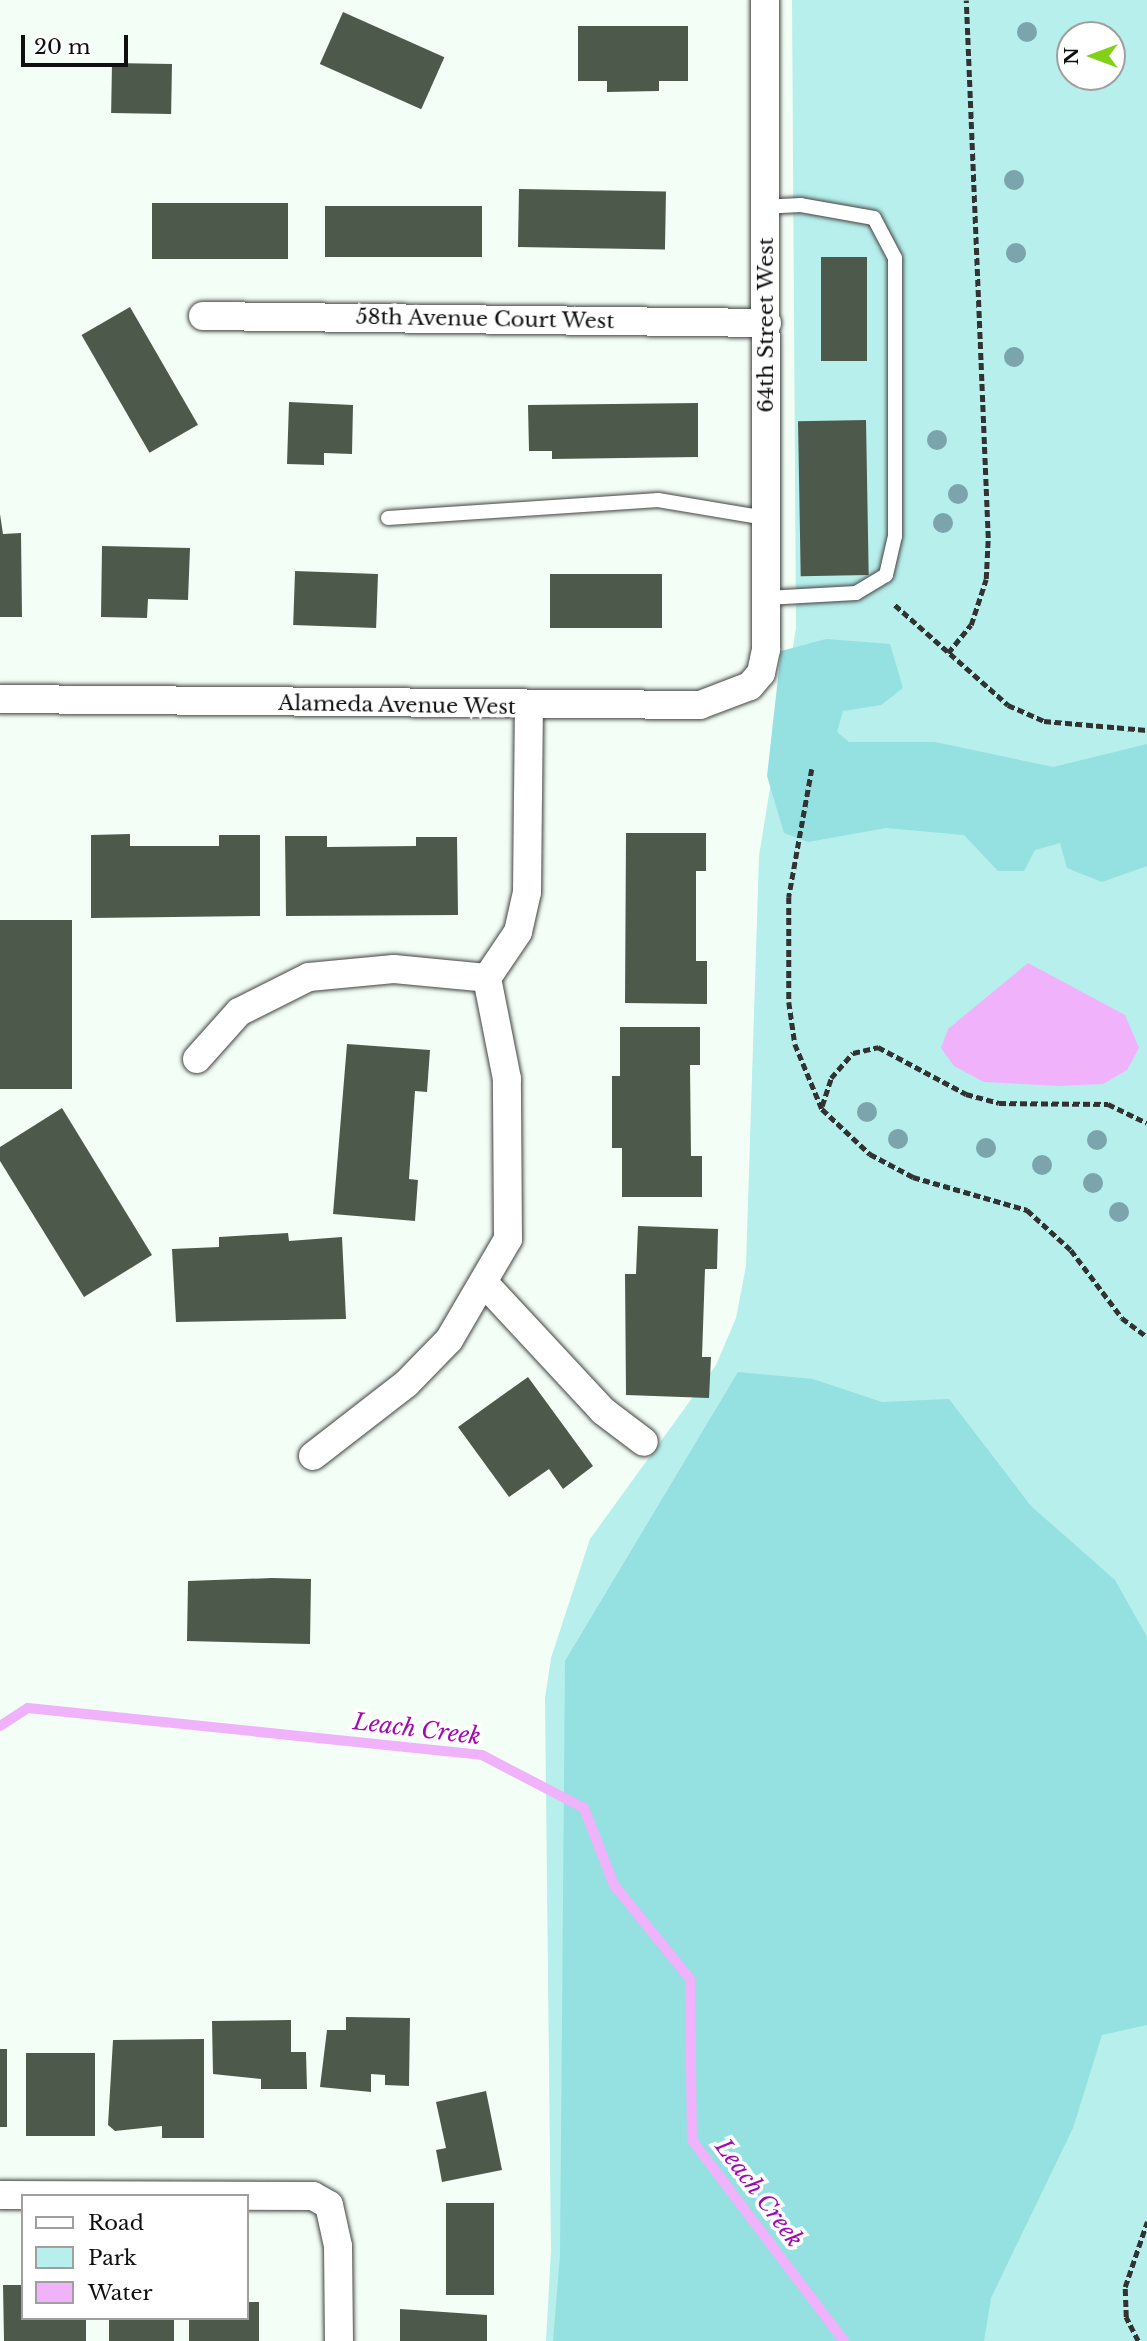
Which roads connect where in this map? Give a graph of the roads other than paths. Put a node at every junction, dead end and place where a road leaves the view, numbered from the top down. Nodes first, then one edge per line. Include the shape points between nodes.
1 (765, 0) edge
2 (766, 207) junction
3 (203, 316) dead end
4 (767, 323) junction
5 (388, 518) dead end
6 (766, 518) junction
7 (766, 598) junction
8 (766, 649) joint
9 (0, 699) edge
10 (529, 707) junction
11 (487, 978) junction
12 (197, 1059) dead end
13 (486, 1285) junction
14 (644, 1442) dead end
15 (313, 1456) dead end
16 (61, 2194) edge
17 (0, 2195) edge
18 (21, 2195) edge
19 (339, 2341) edge

1 - 2 street, 64th Street West
2 - 4 street, 64th Street West
2 - 7 lane via 801,205 874,218 895,258 895,536 886,575 856,593
3 - 4 street, 58th Avenue Court West
4 - 6 street, 64th Street West
5 - 6 lane via 658,500
6 - 7 street, 64th Street West
7 - 8 street, 64th Street West
8 - 10 street, Alameda Avenue West via 761,673 750,686 700,705
9 - 10 street, Alameda Avenue West
10 - 11 street via 527,892 518,932
11 - 12 street via 394,969 309,977 239,1012
11 - 13 street via 507,1079 511,1213 508,1239
13 - 14 street via 603,1411
13 - 15 street via 449,1340 407,1383
16 - 19 street via 245,2191 313,2196 332,2214
17 - 18 street

